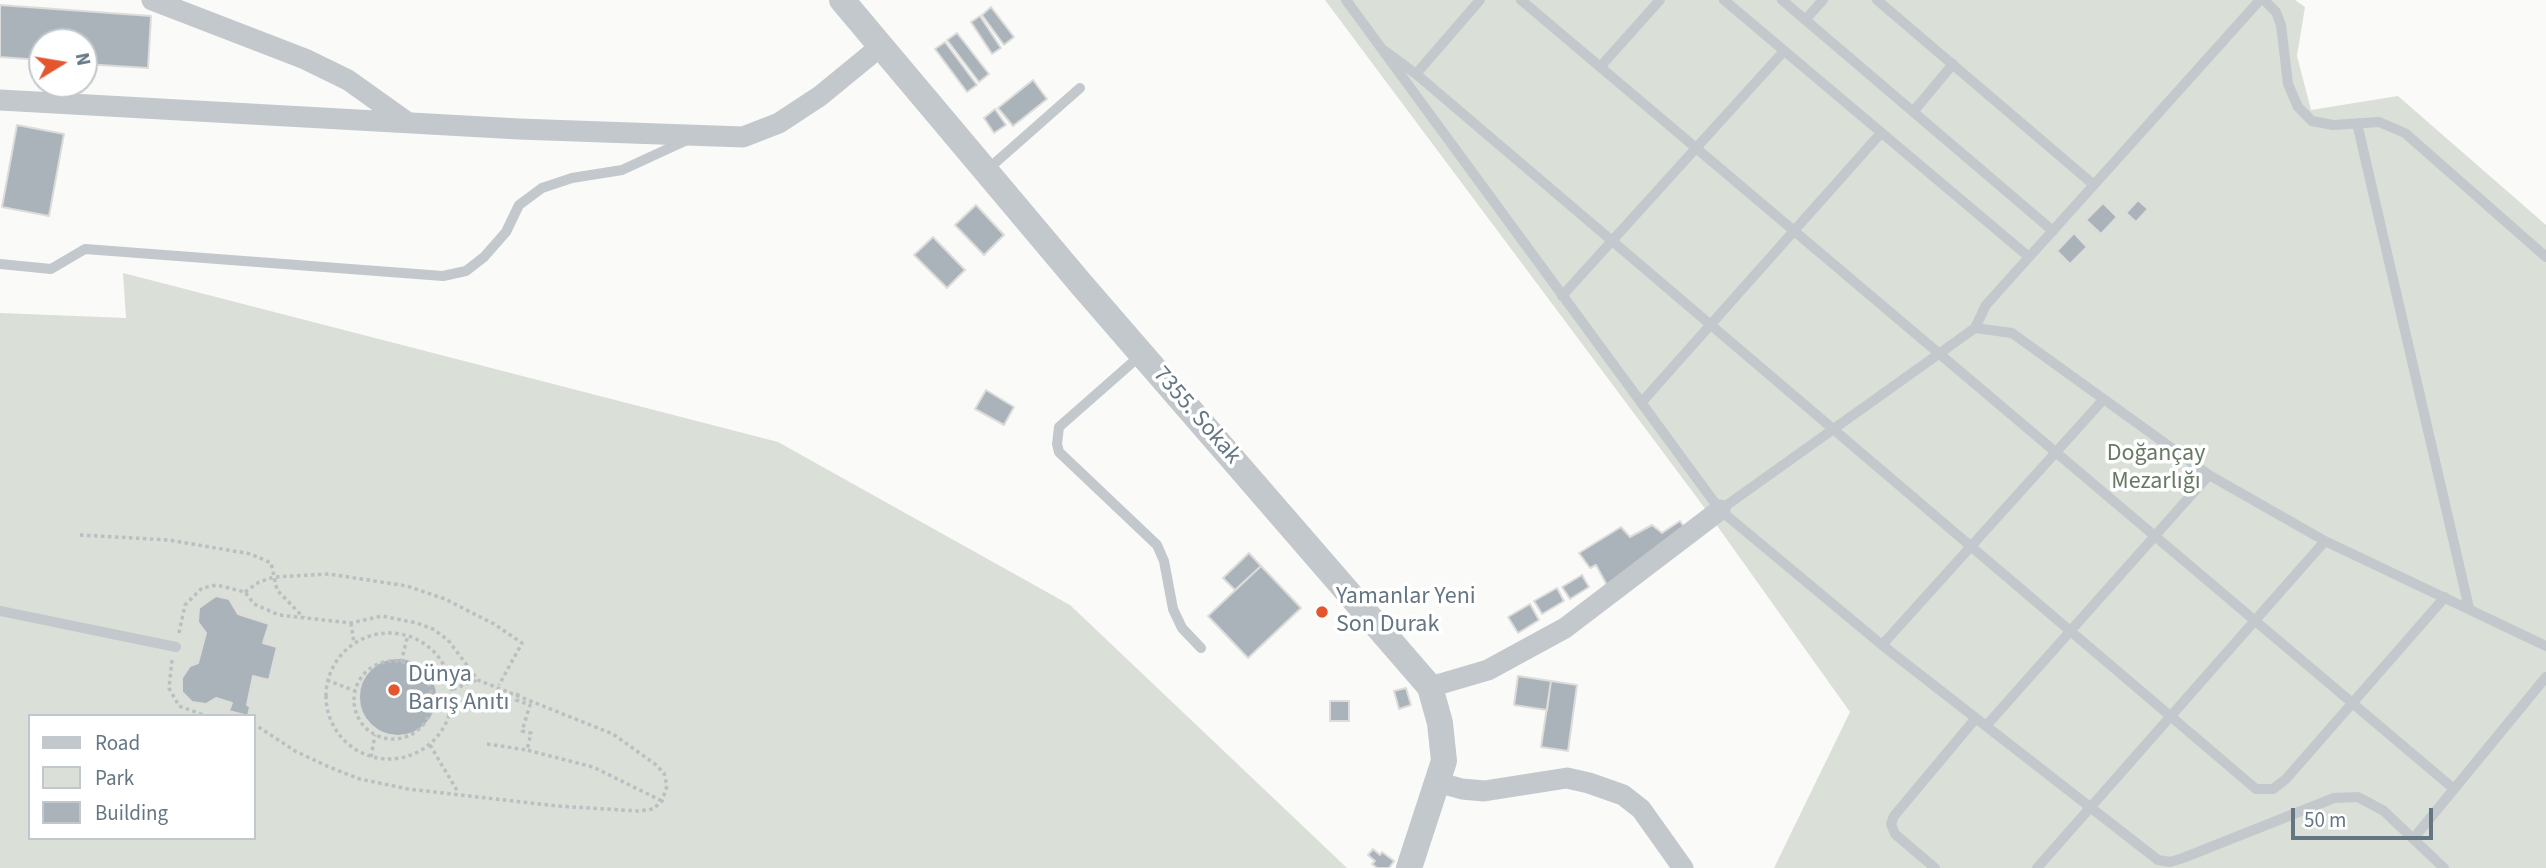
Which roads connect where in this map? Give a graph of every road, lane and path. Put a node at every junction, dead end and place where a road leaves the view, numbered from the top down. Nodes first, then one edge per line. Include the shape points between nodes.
1 (152, 0) edge
2 (842, 0) edge
3 (1346, 0) edge
4 (1480, 0) edge
5 (1521, 0) edge
6 (1660, 0) edge
7 (1724, 0) edge
8 (1782, 0) edge
9 (1823, 0) edge
10 (1877, 0) edge
11 (2262, 0) edge
12 (1805, 20) junction
13 (1374, 43) junction
14 (881, 46) junction
15 (1784, 51) junction
16 (1953, 65) junction
17 (1600, 67) junction
18 (1416, 74) junction
19 (1080, 88) dead end
20 (0, 100) edge
21 (1913, 112) junction
22 (408, 123) junction
23 (2357, 123) junction
24 (1881, 133) junction
25 (694, 137) junction
26 (1696, 148) junction
27 (986, 171) junction
28 (2094, 185) junction
29 (1794, 231) junction
30 (2053, 231) junction
31 (1612, 241) junction
32 (2029, 257) junction
33 (2546, 257) edge
34 (0, 264) edge
35 (1562, 296) junction
36 (1710, 325) junction
37 (1975, 328) junction
38 (1142, 354) junction
39 (1939, 354) junction
40 (2103, 400) junction
41 (1641, 403) junction
42 (1832, 430) junction
43 (2055, 453) junction
44 (2210, 475) junction
45 (1720, 510) junction
46 (80, 535) dead end
47 (2155, 537) junction
48 (2325, 541) junction
49 (1971, 547) junction
50 (274, 577) junction
51 (245, 592) junction
52 (2445, 597) junction
53 (2469, 608) junction
54 (0, 611) edge
55 (304, 618) junction
56 (2254, 621) junction
57 (351, 623) junction
58 (2071, 631) junction
59 (408, 635) junction
60 (354, 643) junction
61 (1882, 645) junction
62 (2546, 646) edge
63 (176, 647) junction
64 (1200, 648) dead end
65 (401, 662) junction
66 (2546, 677) edge
67 (327, 680) junction
68 (478, 680) junction
69 (499, 685) junction
70 (1430, 687) junction
71 (453, 689) junction
72 (355, 691) junction
73 (518, 693) junction
74 (2352, 704) junction
75 (432, 707) junction
76 (452, 711) junction
77 (201, 714) edge
78 (2171, 716) junction
79 (1976, 718) junction
80 (256, 725) edge
81 (1986, 726) junction
82 (375, 735) junction
83 (487, 744) dead end
84 (430, 746) junction
85 (527, 750) junction
86 (372, 757) junction
87 (1437, 782) junction
88 (2454, 789) junction
89 (459, 793) junction
90 (662, 801) junction
91 (2091, 807) junction
92 (2413, 839) junction
93 (2164, 864) edge
94 (1409, 868) edge
95 (1683, 868) edge
96 (1935, 868) edge
97 (2037, 868) edge
98 (2444, 868) edge

1 - 22 street via 305,59 348,80
2 - 14 street, 7355. Sokak
3 - 13 lane
4 - 18 lane
5 - 17 lane
6 - 17 lane
7 - 15 lane
8 - 12 lane
9 - 12 lane
10 - 16 lane
11 - 23 lane via 2276,12 2281,25 2288,85 2298,107 2312,121
11 - 28 lane
12 - 21 lane
13 - 18 lane
13 - 35 lane
14 - 25 street via 779,123 743,137
14 - 27 street, 7355. Sokak
15 - 24 lane
15 - 26 lane
16 - 21 lane
16 - 28 lane
17 - 26 lane
18 - 31 lane
19 - 27 lane
20 - 22 street
21 - 30 lane
22 - 25 street
23 - 33 lane via 2379,122 2405,133
23 - 53 lane
24 - 29 lane
24 - 32 lane
25 - 34 lane via 622,170 542,188 519,205 506,232 484,257 466,271 443,276 85,249 51,269
26 - 29 lane
26 - 31 lane
27 - 38 street, 7355. Sokak
28 - 30 lane
29 - 36 lane
29 - 39 lane
30 - 32 lane
31 - 35 lane
31 - 36 lane
32 - 37 lane via 1986,305
35 - 41 lane
36 - 41 lane
36 - 42 lane
37 - 39 lane
37 - 40 lane via 2012,333
38 - 64 lane via 1059,427 1057,444 1059,452 1157,545 1173,609
38 - 70 street, 7355. Sokak
39 - 42 lane
39 - 43 lane
40 - 43 lane
40 - 44 lane
41 - 45 lane
42 - 45 lane
42 - 49 lane
43 - 47 lane
43 - 49 lane
44 - 47 lane
44 - 48 lane
45 - 61 lane
45 - 70 street via 1565,628 1488,670
46 - 50 path via 231,549 271,563
47 - 56 lane
47 - 58 lane
48 - 52 lane
48 - 56 lane
49 - 58 lane
49 - 61 lane
50 - 51 path
50 - 55 path via 277,590
50 - 69 path via 369,577 445,599 522,643
51 - 55 path via 267,611
51 - 63 path via 233,586 202,588 185,605
52 - 53 lane
52 - 74 lane
53 - 62 lane
54 - 63 lane
55 - 57 path
56 - 74 lane
56 - 78 lane
57 - 60 path
57 - 68 path via 399,617 433,629 448,640
58 - 78 lane
58 - 81 lane
59 - 60 path via 388,632
59 - 65 path
59 - 71 path via 439,655
60 - 67 path via 336,661
61 - 79 lane
63 - 77 path via 169,688 179,706
65 - 72 path via 378,664
65 - 75 path via 422,674
66 - 88 lane
67 - 72 path
67 - 86 path via 328,709 339,736
68 - 69 path
68 - 71 path
69 - 73 path
70 - 87 street, 7355. Sokak via 1444,761
71 - 76 path
72 - 82 path via 357,716
73 - 85 path via 516,700 530,705 522,731 531,733
73 - 90 path via 613,734 640,751 664,774 667,786
74 - 78 lane via 2273,789 2256,789
74 - 88 lane
75 - 76 path
75 - 82 path via 424,724 410,736 392,740
76 - 84 path
78 - 91 lane
79 - 81 lane
79 - 96 lane via 1891,824 1895,834
80 - 89 path via 295,751 360,779
81 - 91 lane
82 - 86 path
83 - 85 path
84 - 86 path via 392,760
84 - 89 path
85 - 90 path via 593,767
87 - 94 street, 7355. Sokak
87 - 95 street via 1484,791 1567,778 1589,783 1623,796 1641,809
88 - 92 lane
89 - 90 path via 638,811 653,809
91 - 93 lane
91 - 97 lane
92 - 93 lane via 2384,811 2358,797 2334,797
92 - 98 lane

